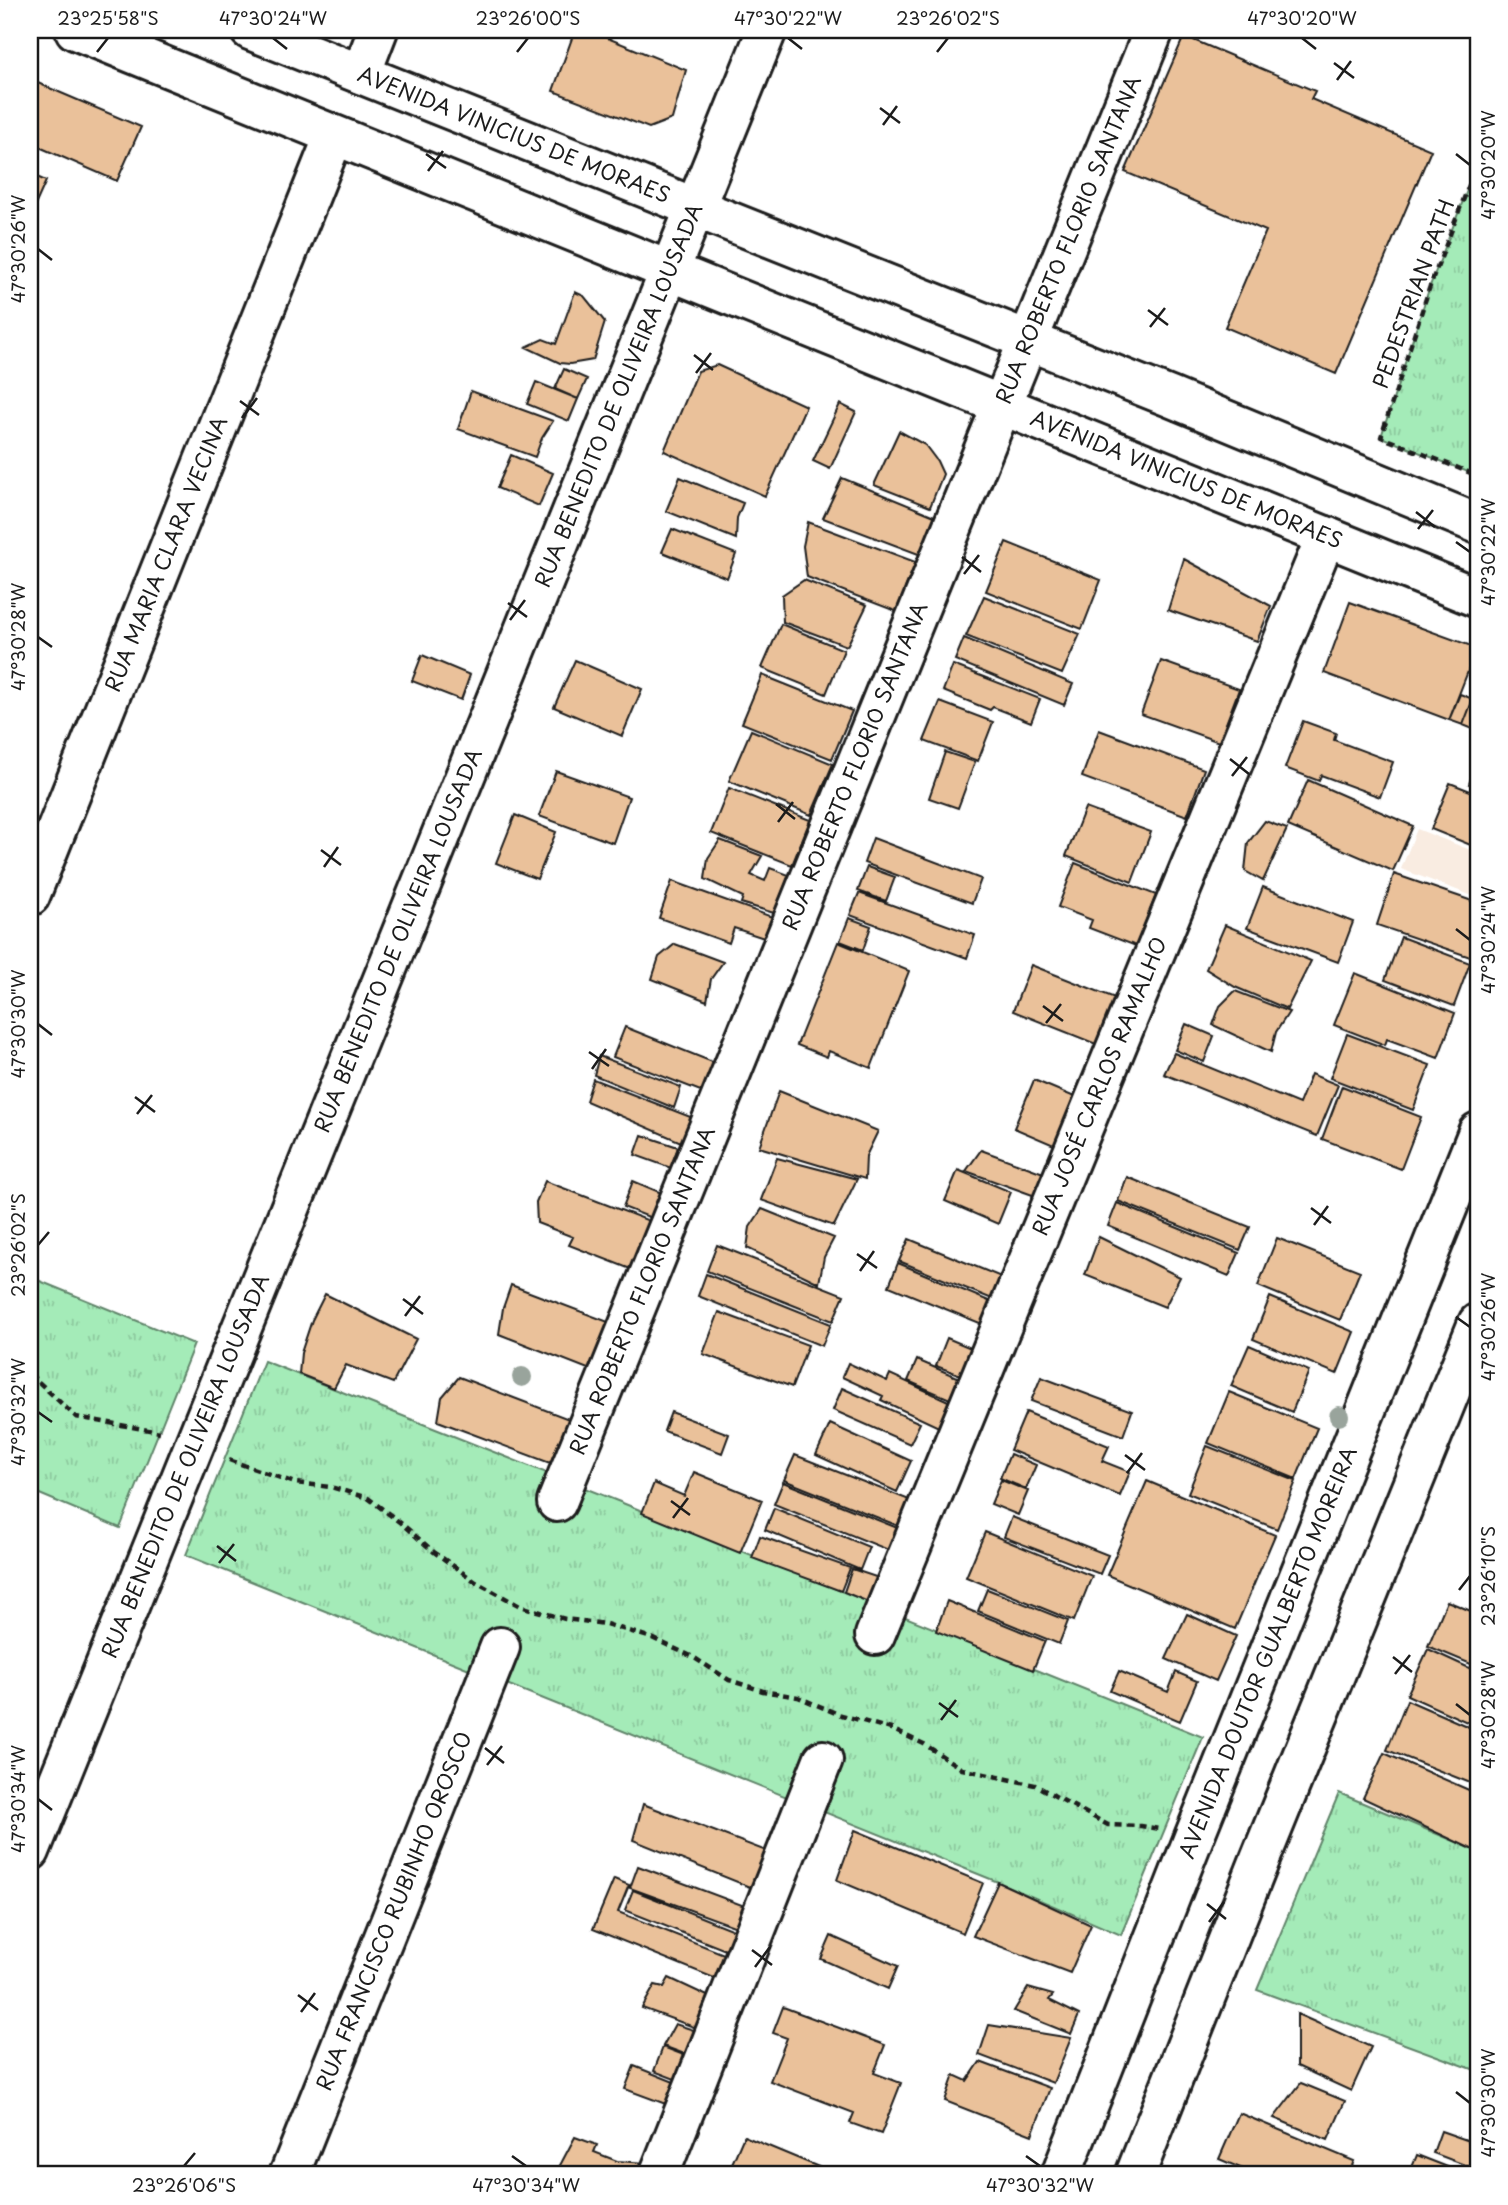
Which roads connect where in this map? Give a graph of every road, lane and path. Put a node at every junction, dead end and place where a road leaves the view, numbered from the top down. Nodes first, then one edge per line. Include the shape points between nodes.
1 (75, 30) edge
2 (250, 30) edge
3 (378, 30) edge
4 (766, 30) edge
5 (1154, 30) edge
6 (360, 74) junction
7 (334, 136) junction
8 (1478, 162) edge
9 (694, 209) junction
10 (669, 270) junction
11 (1029, 341) junction
12 (1002, 405) junction
13 (1478, 476) edge
14 (1478, 524) edge
15 (1326, 536) junction
16 (1478, 598) edge
17 (30, 896) edge
18 (1478, 1132) edge
19 (1478, 1323) edge
20 (30, 1374) edge
21 (192, 1448) junction
22 (557, 1502) dead end
23 (875, 1635) dead end
24 (500, 1647) dead end
25 (823, 1760) dead end
26 (1194, 1837) junction
27 (30, 1852) edge
28 (289, 2175) edge
29 (659, 2175) edge
30 (1060, 2175) edge
31 (1135, 2175) edge

1 - 7 street, AVENIDA VINICIUS DE MORAES
2 - 6 street, AVENIDA VINICIUS DE MORAES
3 - 6 street
4 - 9 street, RUA BENEDITO DE OLIVEIRA LOUSADA
5 - 11 street, RUA ROBERTO FLORIO SANTANA
6 - 9 street, AVENIDA VINICIUS DE MORAES
7 - 10 street, AVENIDA VINICIUS DE MORAES
7 - 17 street, RUA MARIA CLARA VECINA
8 - 13 path, PEDESTRIAN PATH via 1430,286 1381,437
9 - 10 street, RUA BENEDITO DE OLIVEIRA LOUSADA
9 - 11 street, AVENIDA VINICIUS DE MORAES
10 - 12 street, AVENIDA VINICIUS DE MORAES
10 - 21 street, RUA BENEDITO DE OLIVEIRA LOUSADA
11 - 12 street, RUA ROBERTO FLORIO SANTANA
11 - 14 street, AVENIDA VINICIUS DE MORAES
12 - 15 street, AVENIDA VINICIUS DE MORAES
12 - 22 street, RUA ROBERTO FLORIO SANTANA
15 - 16 street, AVENIDA VINICIUS DE MORAES
15 - 23 street, RUA JOSÉ CARLOS RAMALHO
18 - 26 street, AVENIDA DOUTOR GUALBERTO MOREIRA
19 - 31 street
20 - 21 path via 76,1417 158,1430
21 - 26 path via 295,1483 368,1498 476,1582 520,1605 652,1638 730,1680 891,1729 962,1769 1035,1785 1108,1825 1172,1830
21 - 27 street, RUA BENEDITO DE OLIVEIRA LOUSADA
24 - 28 street, RUA FRANCISCO RUBINHO OROSCO
25 - 29 street
26 - 30 street, AVENIDA DOUTOR GUALBERTO MOREIRA

